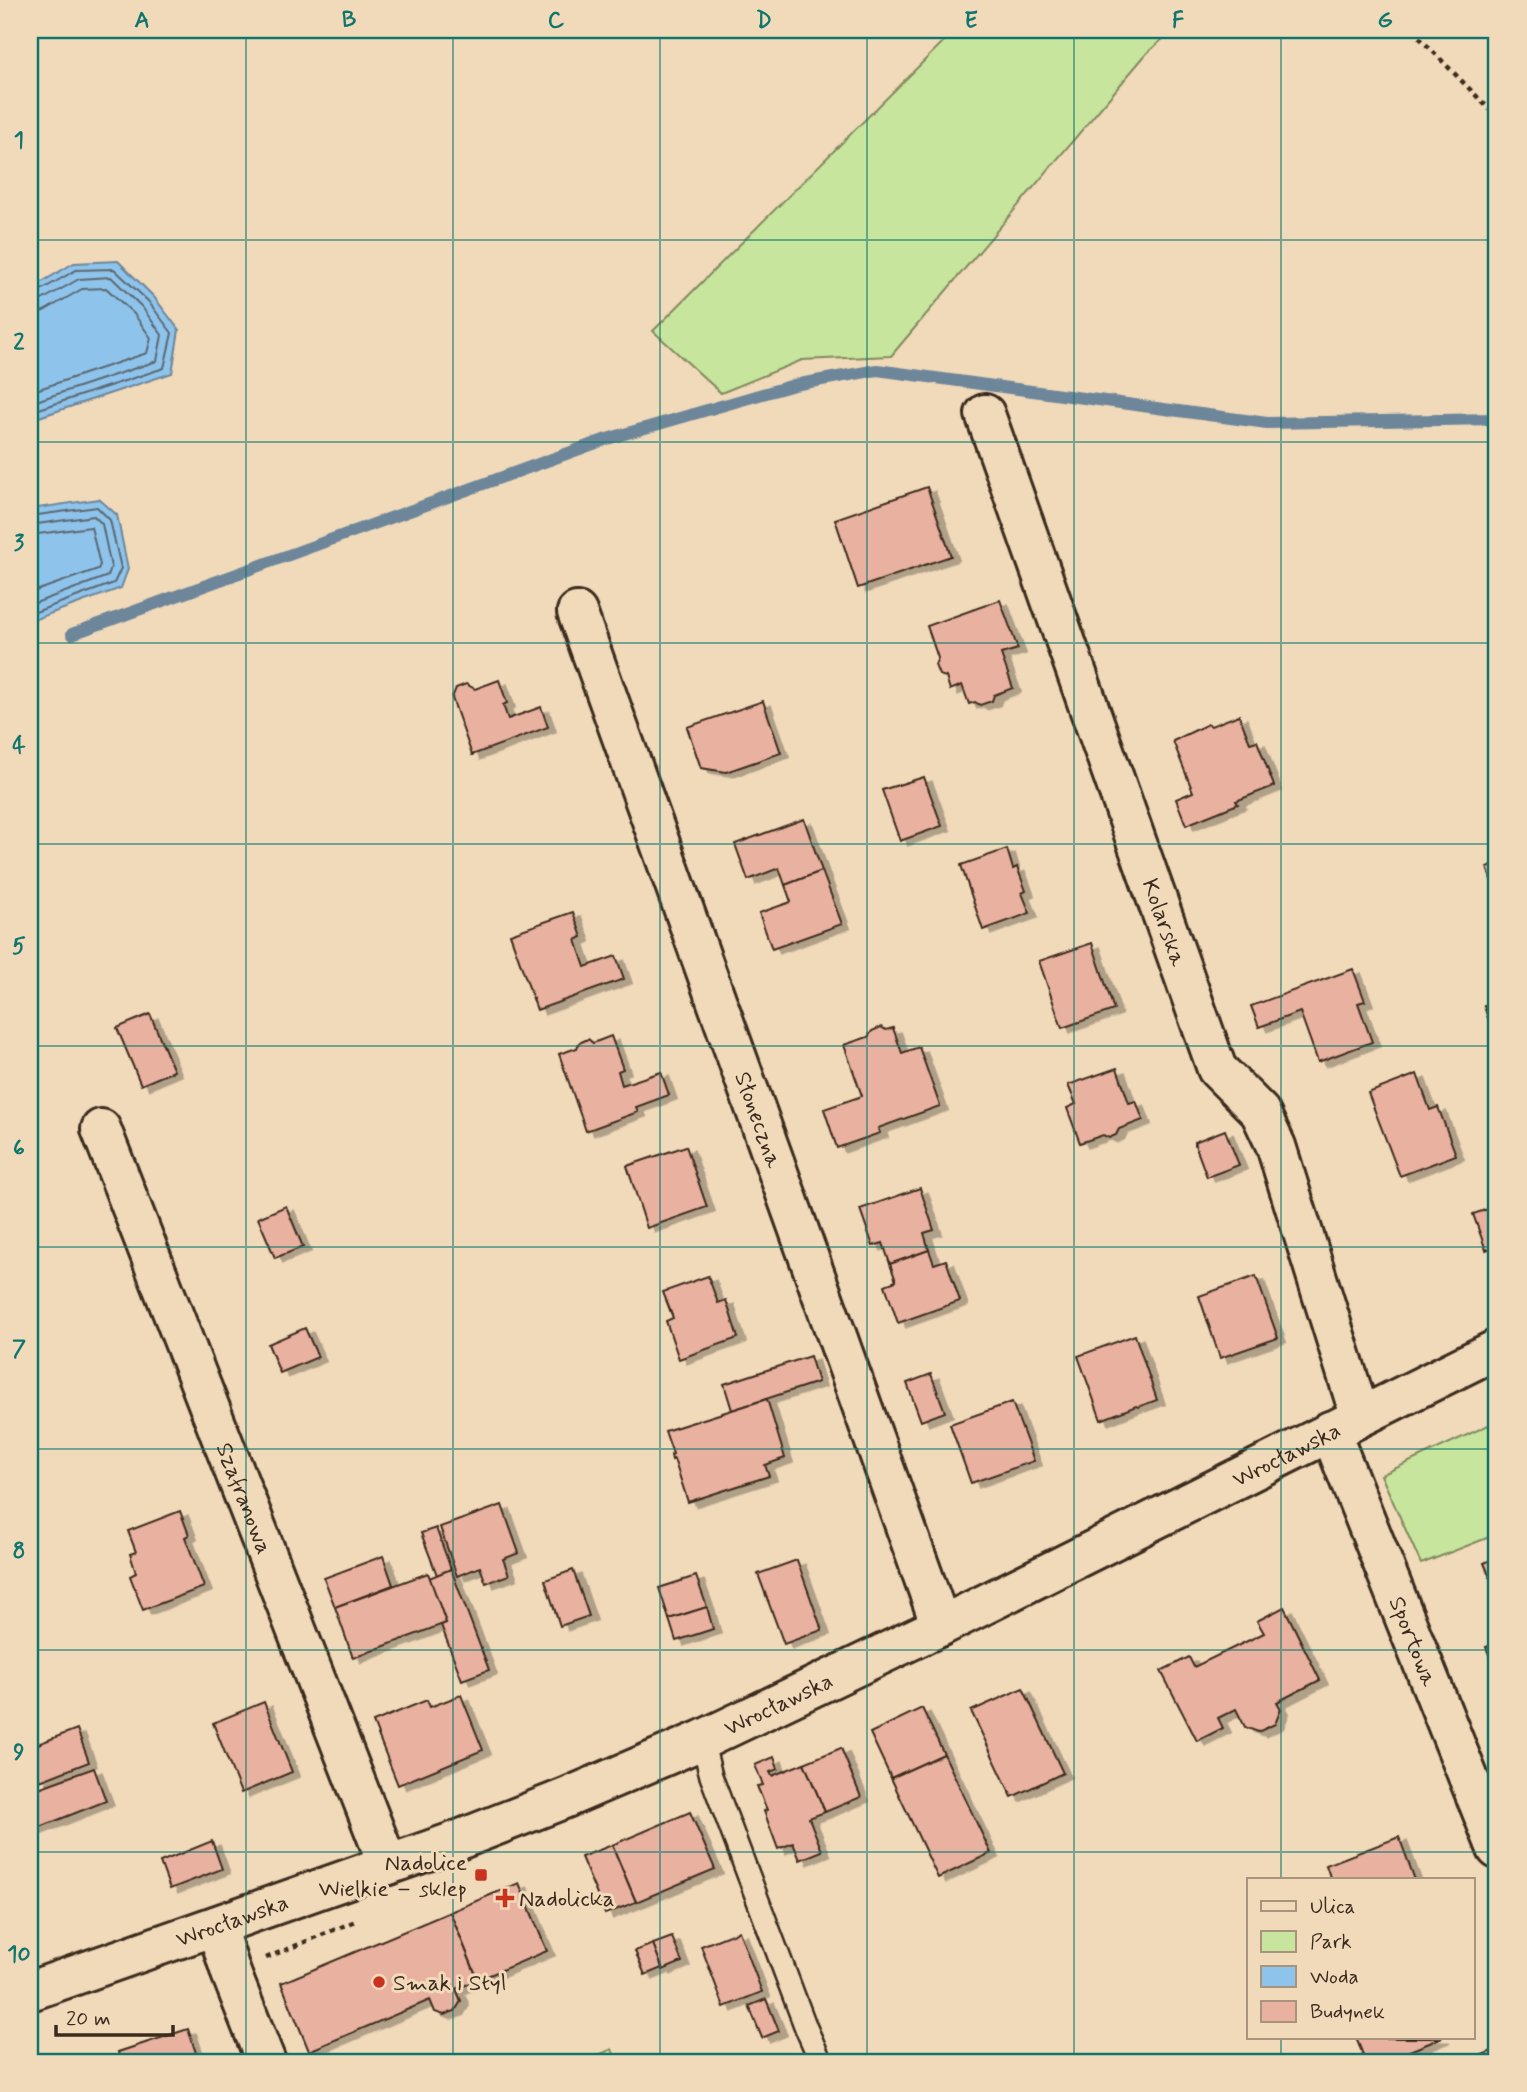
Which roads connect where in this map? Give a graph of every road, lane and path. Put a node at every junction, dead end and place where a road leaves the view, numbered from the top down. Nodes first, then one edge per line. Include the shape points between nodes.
1 (1412, 30) edge
2 (1497, 117) edge
3 (985, 414) dead end
4 (577, 612) dead end
5 (101, 1129) dead end
6 (1497, 1349) edge
7 (1345, 1424) junction
8 (940, 1626) junction
9 (702, 1740) junction
10 (1497, 1849) edge
11 (388, 1865) junction
12 (369, 1914) dead end
13 (216, 1926) junction
14 (256, 1962) dead end
15 (30, 1991) edge
16 (266, 2062) edge
17 (821, 2062) edge

1 - 2 path
3 - 7 street, Kolarska via 1217,1069 1260,1112 1276,1146
4 - 8 street, Słoneczna
5 - 11 street, Szafranowa
6 - 7 street, Wrocławska
7 - 8 street, Wrocławska
7 - 10 street, Sportowa
8 - 9 street, Wrocławska
9 - 11 street, Wrocławska via 456,1842
9 - 17 lane via 711,1776
11 - 13 street, Wrocławska
12 - 14 path
13 - 15 street, Wrocławska
13 - 16 street

